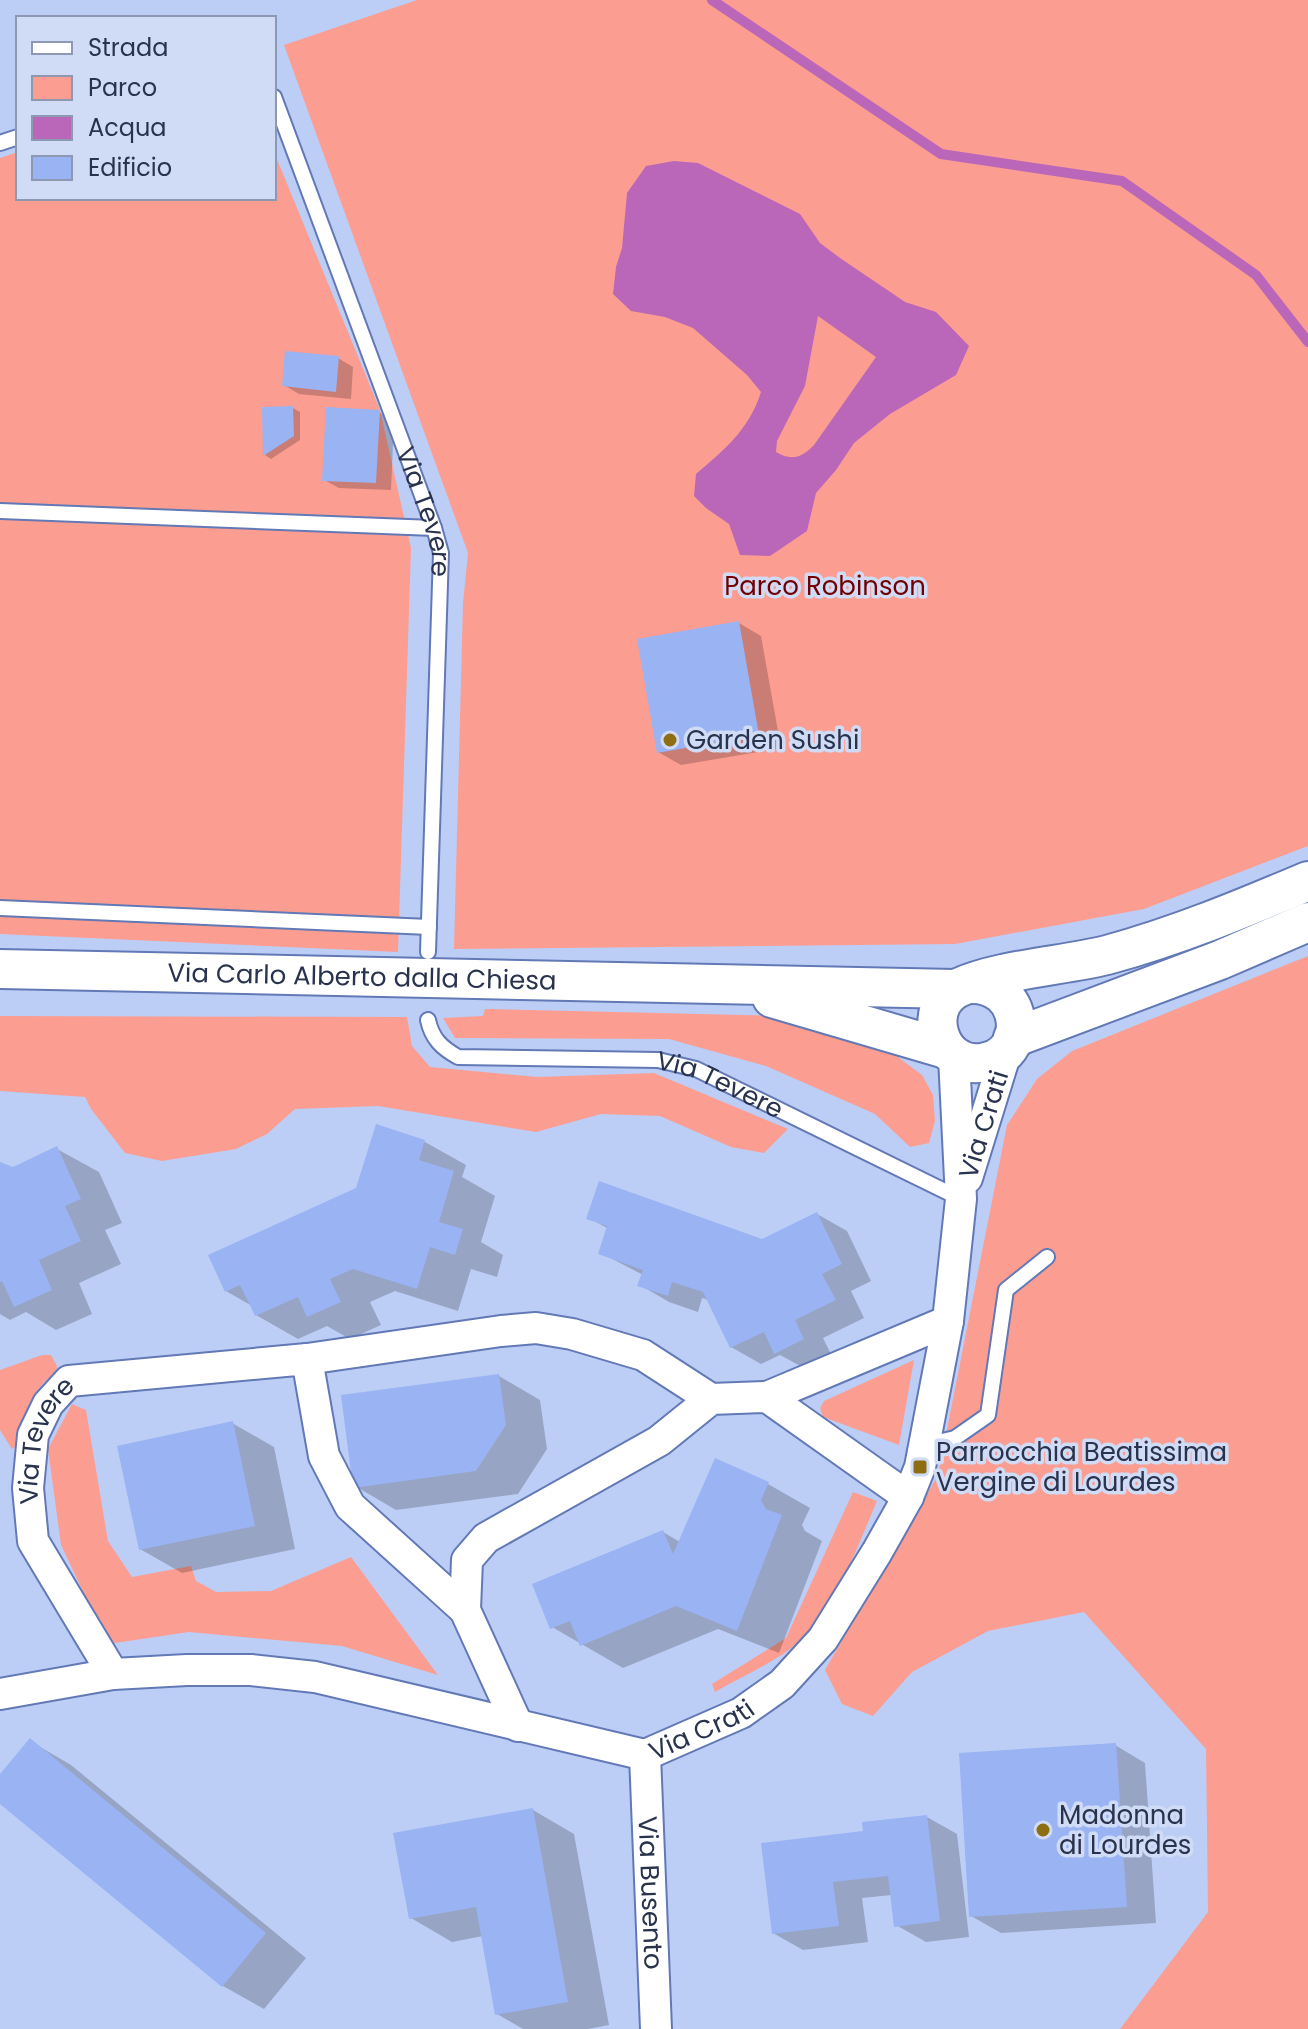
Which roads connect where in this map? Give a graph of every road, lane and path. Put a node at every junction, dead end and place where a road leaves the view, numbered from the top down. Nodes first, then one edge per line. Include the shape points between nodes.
1 (276, 102) edge
2 (0, 511) edge
3 (434, 528) junction
4 (1308, 881) edge
5 (0, 908) edge
6 (1308, 922) edge
7 (429, 927) junction
8 (428, 952) dead end
9 (0, 969) edge
10 (723, 983) junction
11 (962, 987) junction
12 (428, 1020) dead end
13 (1010, 1044) junction
14 (950, 1053) junction
15 (961, 1199) junction
16 (1047, 1257) dead end
17 (948, 1321) junction
18 (307, 1359) junction
19 (767, 1397) junction
20 (711, 1399) junction
21 (925, 1445) junction
22 (908, 1497) junction
23 (465, 1610) junction
24 (113, 1674) junction
25 (0, 1694) edge
26 (518, 1726) junction
27 (645, 1755) junction
28 (656, 2029) edge

1 - 3 lane, Via Tevere
2 - 3 lane
3 - 7 lane, Via Tevere via 441,553
4 - 11 street via 1200,927
5 - 7 lane
6 - 13 street
7 - 8 lane, Via Tevere
9 - 10 street, Via Carlo Alberto dalla Chiesa
10 - 11 street, Via Carlo Alberto dalla Chiesa
10 - 14 street, Via Carlo Alberto dalla Chiesa
11 - 13 street via 993,987 1011,1003 1016,1026
11 - 14 street via 945,998 937,1024
12 - 15 lane, Via Tevere via 442,1048 458,1057 658,1060 696,1069
13 - 14 street via 998,1057 977,1064
13 - 15 street, Via Crati
14 - 15 street, Via Crati
15 - 17 street, Via Crati
16 - 21 lane via 1006,1290 988,1415 955,1438
17 - 19 street
17 - 21 street, Via Crati
18 - 20 street, Via Tevere via 536,1328 643,1355
18 - 23 street via 324,1456 350,1506
18 - 24 street, Via Tevere via 69,1381 48,1404 33,1435 28,1488 33,1541
19 - 20 street
19 - 22 street
20 - 23 street via 659,1441 486,1538 467,1560
21 - 22 street, Via Crati
22 - 27 street, Via Crati via 823,1639 782,1684 741,1713
23 - 26 street
24 - 25 street, Via Crati
24 - 26 street, Via Crati via 238,1670 315,1677
26 - 27 street, Via Crati
27 - 28 street, Via Busento

